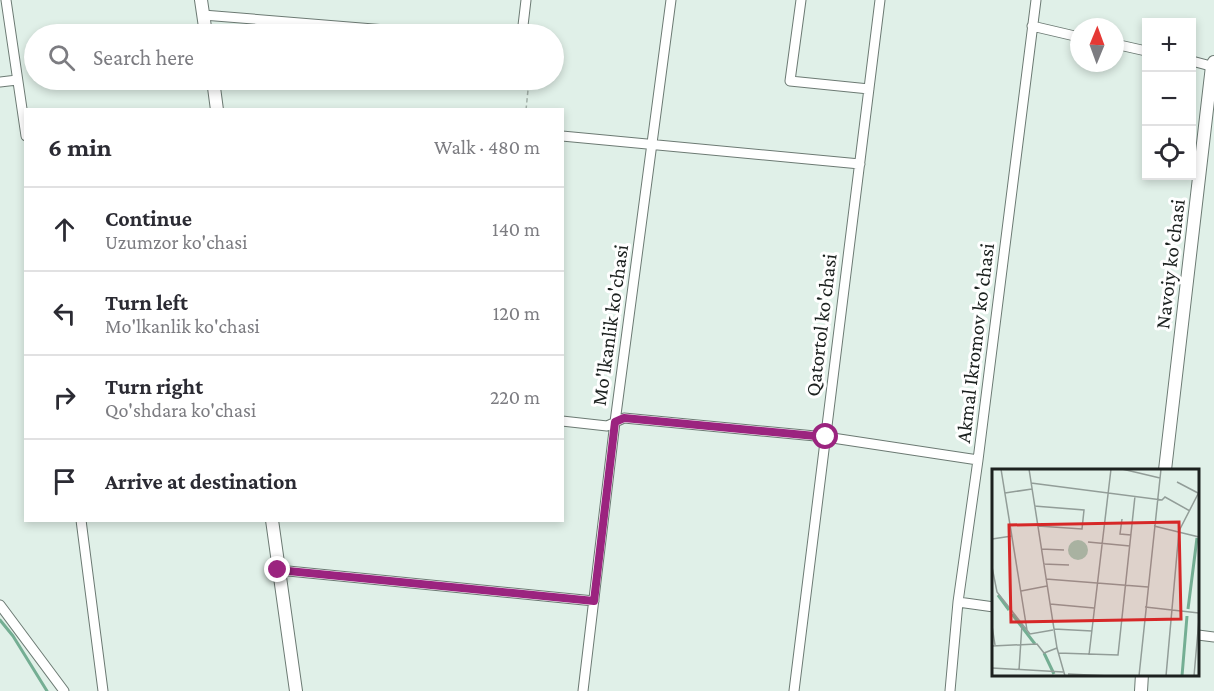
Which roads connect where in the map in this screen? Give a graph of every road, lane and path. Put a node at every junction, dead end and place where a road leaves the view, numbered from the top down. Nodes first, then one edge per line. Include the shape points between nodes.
1 (6, 0) edge
2 (201, 0) edge
3 (526, 0) edge
4 (671, 0) edge
5 (801, 0) edge
6 (880, 0) edge
7 (1036, 0) edge
8 (203, 15) junction
9 (204, 24) edge
10 (313, 24) edge
11 (523, 24) edge
12 (1032, 26) junction
13 (1070, 35) edge
14 (1124, 47) edge
15 (1142, 50) edge
16 (1196, 62) edge
17 (1213, 65) edge
18 (17, 80) junction
19 (0, 82) edge
20 (869, 89) junction
21 (214, 90) edge
22 (529, 90) edge
23 (217, 108) edge
24 (526, 108) edge
25 (24, 124) edge
26 (564, 135) edge
27 (652, 144) junction
28 (860, 164) junction
29 (564, 422) edge
30 (615, 422) junction
31 (826, 437) junction
32 (978, 460) junction
33 (1165, 469) edge
34 (81, 522) edge
35 (272, 522) edge
36 (278, 570) junction
37 (594, 601) junction
38 (958, 602) junction
39 (0, 605) edge
40 (992, 607) edge
41 (1199, 635) edge
42 (1214, 637) edge
43 (1143, 676) edge
44 (64, 691) edge
45 (103, 691) edge
46 (296, 691) edge
47 (583, 691) edge
48 (794, 691) edge
49 (950, 691) edge
50 (1141, 691) edge

1 - 18 street
2 - 8 street
3 - 11 street
4 - 27 street, Mo'lkanlik ko'chasi
5 - 20 street via 790,81
6 - 20 street, Qatortol ko'chasi
7 - 12 street, Akmal Ikromov ko'chasi
8 - 9 street
8 - 10 street
12 - 13 street
12 - 32 street, Akmal Ikromov ko'chasi
14 - 15 street
16 - 17 street
17 - 33 street, Navoiy ko'chasi
18 - 19 street
18 - 25 street
20 - 28 street, Qatortol ko'chasi
21 - 23 street
22 - 24 path
26 - 27 street
27 - 28 street
27 - 30 street, Mo'lkanlik ko'chasi
28 - 31 street, Qatortol ko'chasi
29 - 30 street via 608,426
30 - 31 street via 624,418
30 - 37 street, Mo'lkanlik ko'chasi
31 - 32 street
31 - 48 street, Qatortol ko'chasi
32 - 38 street, Akmal Ikromov ko'chasi
34 - 45 street
35 - 36 street
36 - 37 street
36 - 46 street
37 - 47 street, Mo'lkanlik ko'chasi
38 - 40 street
38 - 49 street, Akmal Ikromov ko'chasi
39 - 44 street
41 - 42 street
43 - 50 street

